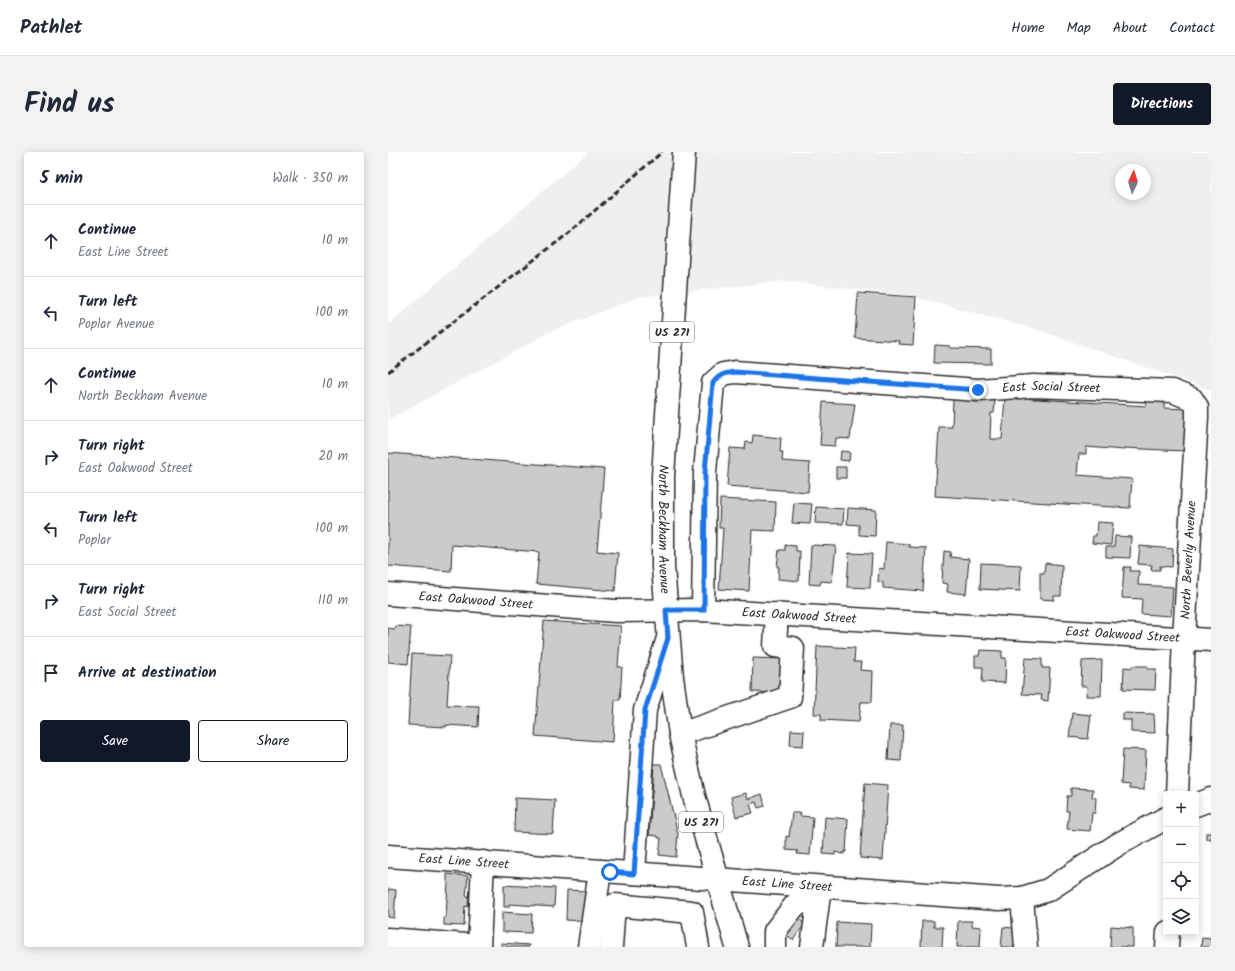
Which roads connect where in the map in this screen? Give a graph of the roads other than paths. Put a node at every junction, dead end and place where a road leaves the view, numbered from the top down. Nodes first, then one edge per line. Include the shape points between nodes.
1 (684, 152) edge
2 (1192, 399) joint
3 (388, 594) edge
4 (666, 610) junction
5 (704, 610) junction
6 (777, 614) junction
7 (668, 638) junction
8 (1184, 638) junction
9 (1211, 640) edge
10 (680, 734) junction
11 (1177, 791) edge
12 (1211, 799) edge
13 (1199, 804) edge
14 (1163, 820) edge
15 (388, 856) edge
16 (483, 862) junction
17 (600, 871) junction
18 (634, 874) junction
19 (717, 879) junction
20 (819, 893) junction
21 (1022, 898) junction
22 (1168, 935) edge
23 (388, 939) edge
24 (479, 946) edge
25 (589, 947) edge
26 (611, 947) edge
27 (698, 947) edge
28 (736, 947) edge
29 (775, 947) edge
30 (810, 947) edge
31 (1026, 947) edge
32 (1167, 947) edge

1 - 4 street, North Beckham Avenue / US 271 via 663,476 663,567
2 - 5 street, East Social Street via 1172,391 1159,390 1033,386 978,390 735,372 719,376 713,383 705,472
2 - 8 street, North Beverly Avenue via 1197,407 1197,417
3 - 4 street, East Oakwood Street via 616,611
4 - 5 street, East Oakwood Street
4 - 7 street, North Beckham Avenue / US 271
5 - 6 street, East Oakwood Street
6 - 8 street, East Oakwood Street
6 - 10 street via 775,646 793,648 790,697
7 - 10 street, North Beckham Avenue / US 271
7 - 18 street via 645,710
8 - 9 street, East Oakwood Street
8 - 11 street, North Beverly Avenue
10 - 19 street, North Beckham Avenue / US 271
12 - 13 street
14 - 21 street, East Line Street via 1116,845 1048,890
15 - 16 street, East Line Street
16 - 17 street, East Line Street
16 - 24 street
17 - 18 street, East Line Street
17 - 25 street
18 - 19 street, East Line Street
19 - 20 street, East Line Street
19 - 28 street, North Beckham Avenue / US 271
20 - 21 street, East Line Street
20 - 29 street via 796,904 775,931
20 - 30 street
21 - 31 street
22 - 32 street
23 - 24 street
26 - 27 street via 614,905 692,912

